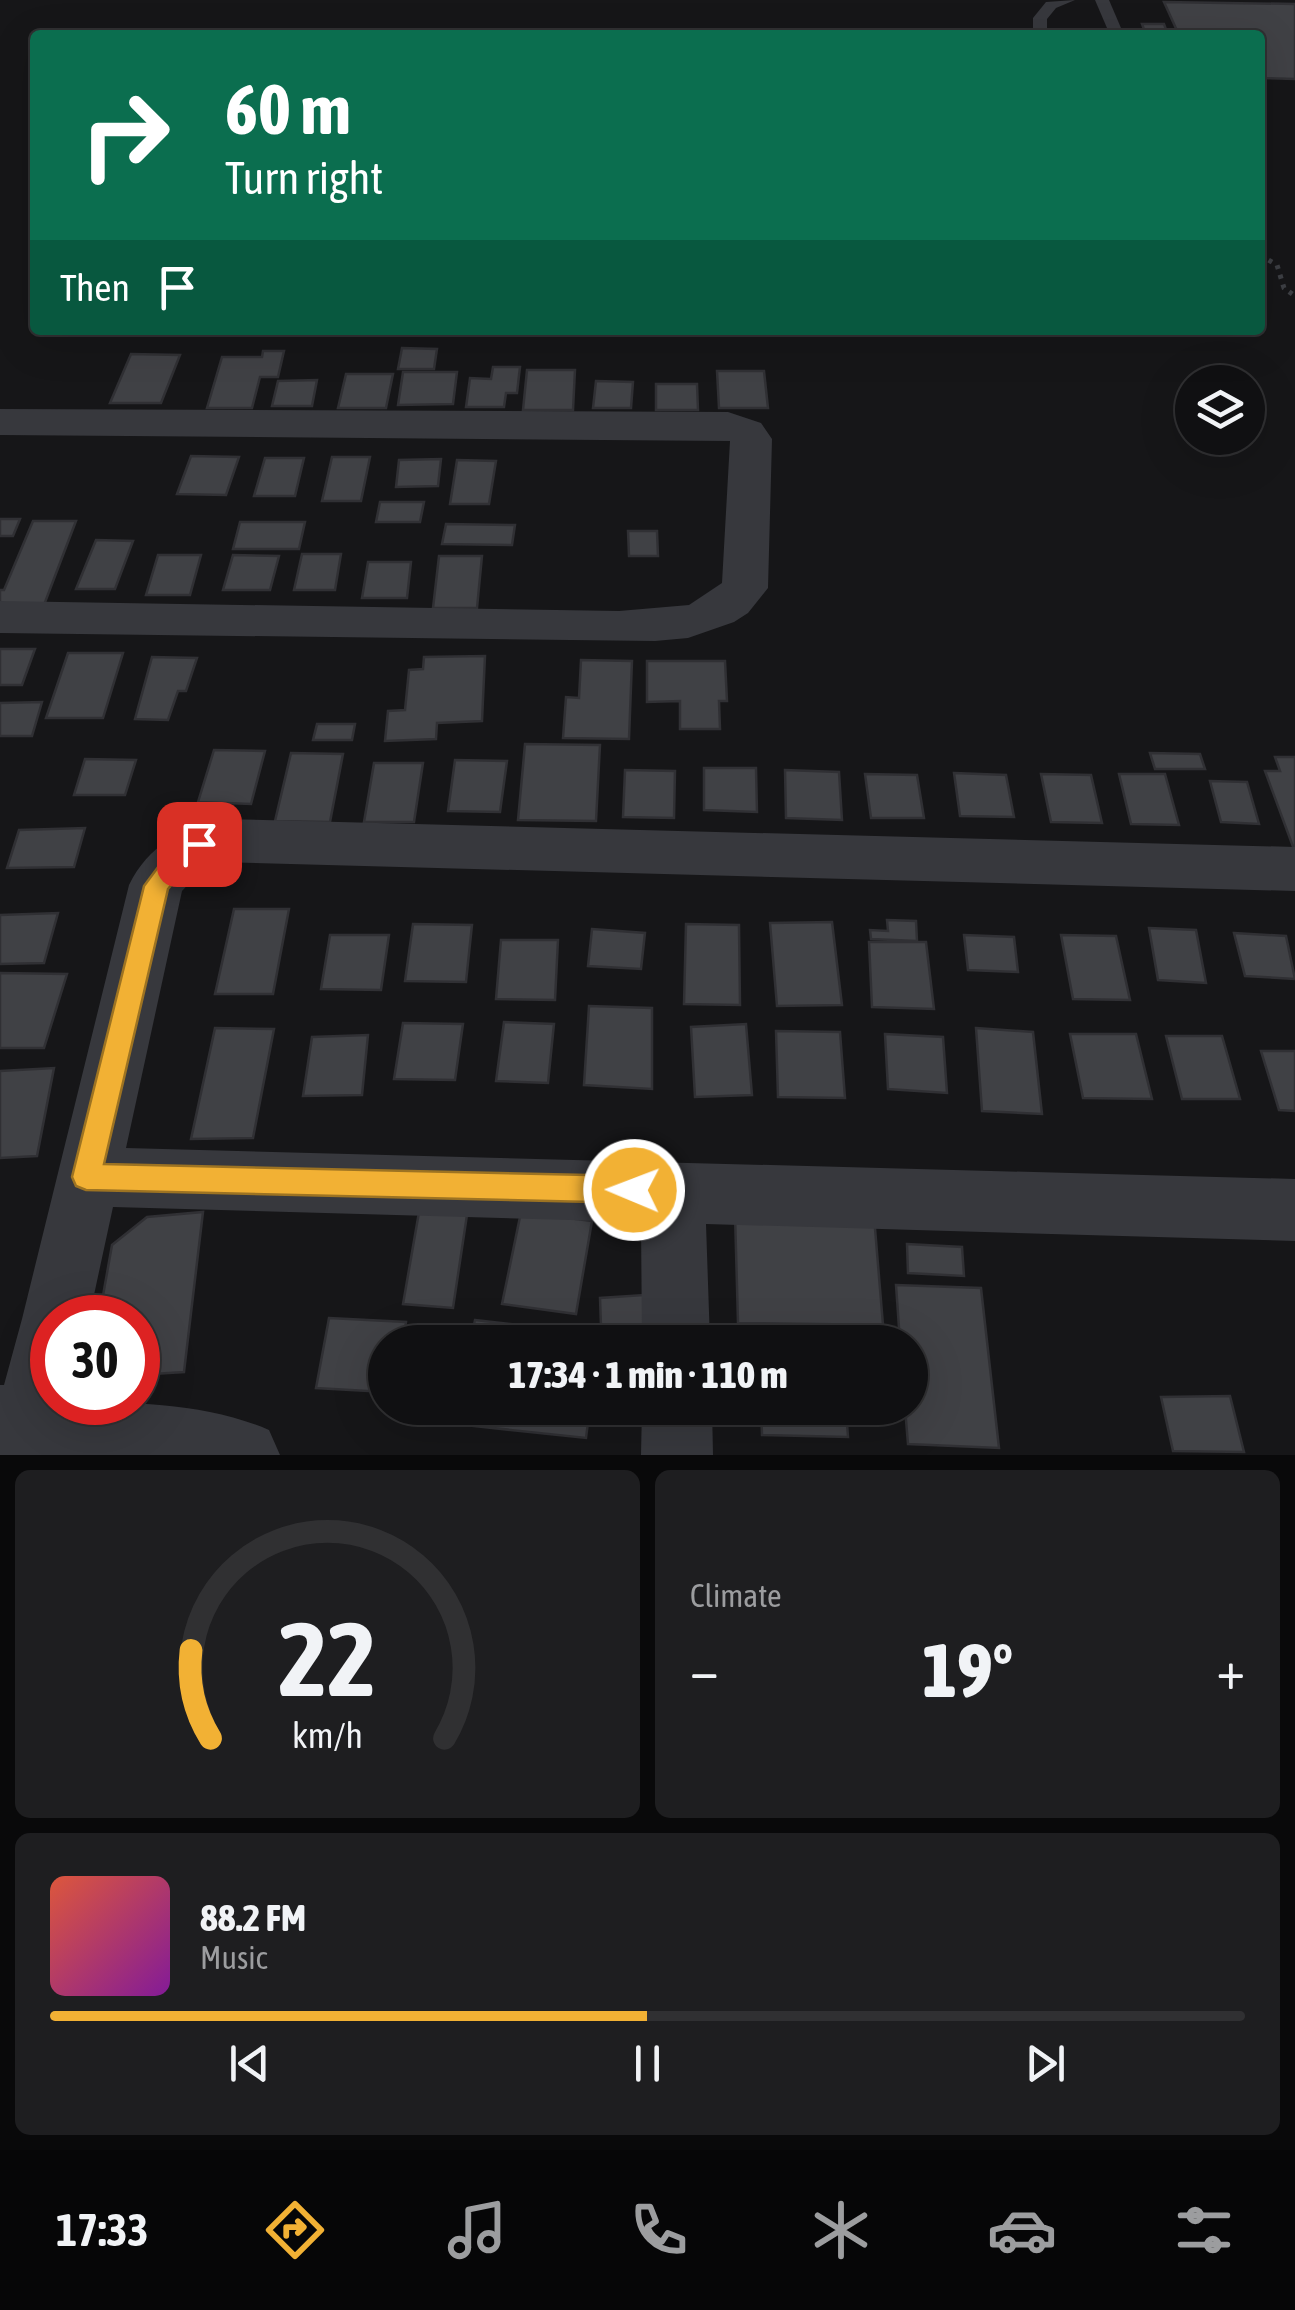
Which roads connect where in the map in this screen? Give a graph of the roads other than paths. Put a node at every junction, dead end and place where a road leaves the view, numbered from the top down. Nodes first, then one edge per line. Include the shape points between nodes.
1 (1068, 0) edge
2 (1102, 0) edge
3 (1040, 30) edge
4 (1114, 30) edge
5 (0, 422) edge
6 (0, 617) edge
7 (1295, 869) edge
8 (86, 1177) junction
9 (673, 1191) junction
10 (1295, 1210) edge
11 (59, 1295) edge
12 (676, 1325) edge
13 (30, 1394) edge
14 (677, 1425) edge
15 (18, 1431) edge
16 (244, 1455) edge
17 (678, 1455) edge

1 - 3 lane via 1051,5
2 - 4 lane
5 - 6 street via 728,425 751,439 744,588 730,606 698,621 619,627
7 - 8 street via 199,844 156,886
8 - 9 street
8 - 11 street
9 - 10 street
9 - 12 street
13 - 15 street
14 - 17 street
15 - 16 street

